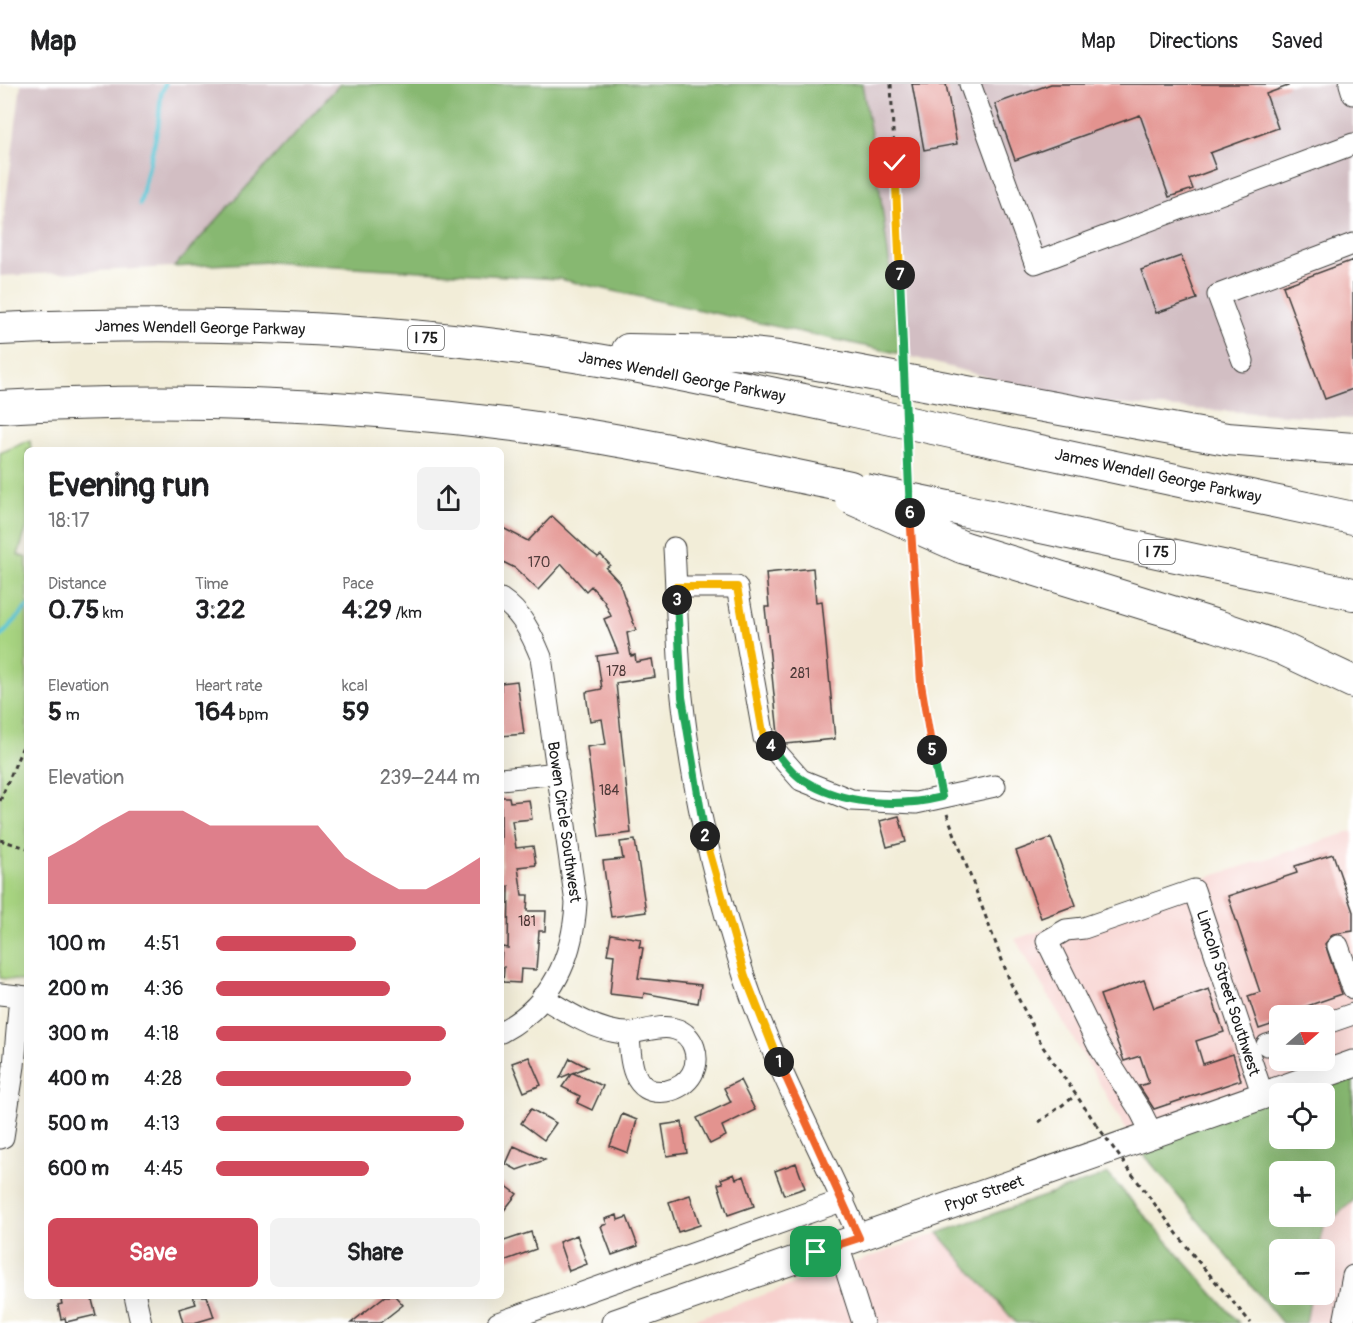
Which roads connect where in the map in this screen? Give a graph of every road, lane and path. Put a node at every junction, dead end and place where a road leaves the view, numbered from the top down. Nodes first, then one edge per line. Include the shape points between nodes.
1 (891, 84) edge
2 (970, 84) edge
3 (1350, 84) edge
4 (1353, 94) edge
5 (1353, 144) edge
6 (1353, 244) edge
7 (0, 329) edge
8 (520, 348) junction
9 (1243, 361) dead end
10 (904, 367) dead end
11 (0, 407) edge
12 (907, 438) dead end
13 (1353, 448) edge
14 (909, 486) dead end
15 (850, 493) junction
16 (1353, 518) edge
17 (912, 544) dead end
18 (674, 548) dead end
19 (676, 587) junction
20 (1353, 594) edge
21 (504, 601) edge
22 (1353, 682) edge
23 (24, 746) dead end
24 (558, 773) junction
25 (504, 779) edge
26 (995, 786) dead end
27 (942, 797) junction
28 (0, 801) edge
29 (0, 840) edge
30 (24, 847) edge
31 (1338, 946) dead end
32 (1353, 988) edge
33 (16, 996) edge
34 (542, 997) junction
35 (1353, 1014) edge
36 (1335, 1020) edge
37 (504, 1030) edge
38 (629, 1033) dead end
39 (1353, 1065) edge
40 (1075, 1096) junction
41 (1263, 1096) junction
42 (1039, 1122) dead end
43 (1152, 1134) junction
44 (0, 1138) edge
45 (843, 1200) junction
46 (849, 1241) junction
47 (1353, 1276) edge
48 (136, 1299) edge
49 (141, 1323) edge
50 (498, 1323) edge
51 (615, 1323) edge
52 (863, 1323) edge
53 (1251, 1323) edge
54 (1344, 1323) edge

1 - 10 path
2 - 5 street via 1035,263
3 - 4 street
6 - 9 street via 1218,295
7 - 8 highway, James Wendell George Parkway / I 75 via 176,325 300,328
8 - 13 highway, bridge via 734,352 778,357 1227,439
8 - 16 highway, James Wendell George Parkway / I 75, bridge via 846,409
11 - 15 highway, I 75 via 170,402 276,404 421,414 567,432 785,474
12 - 14 path
15 - 20 highway, I 75, bridge via 962,510
15 - 22 highway, bridge via 962,547 1281,648
17 - 27 path via 921,684
18 - 19 street
19 - 27 street via 737,587 764,738 801,780 851,800 916,803
19 - 45 street via 682,697 712,865 767,1036
21 - 24 street, Bowen Circle Southwest via 531,632 541,657
23 - 28 path
24 - 25 street
24 - 34 street, Bowen Circle Southwest via 576,903 575,924 567,960
26 - 27 street
27 - 40 path via 1011,984 1043,1047
29 - 30 path
31 - 32 street
33 - 44 street via 14,1066
34 - 37 street, Bowen Circle Southwest
34 - 38 street via 580,1021
35 - 36 street
39 - 41 main road, Pryor Street
40 - 42 path
40 - 53 path, bridge via 1197,1260
41 - 43 main road, Pryor Street
41 - 43 street, Lincoln Street Southwest via 1194,890 1084,928 1066,930 1047,941 1097,1043
43 - 46 main road, Pryor Street
45 - 46 street
45 - 50 street
46 - 51 main road, Pryor Street
46 - 52 street
47 - 54 street
48 - 49 street

